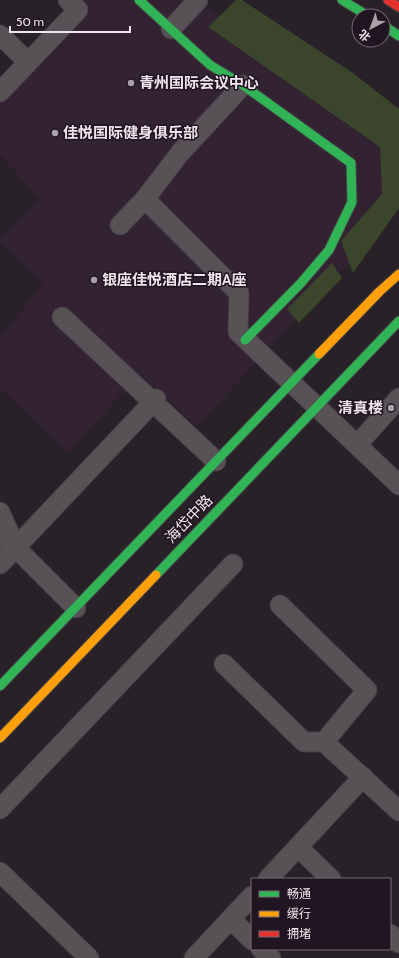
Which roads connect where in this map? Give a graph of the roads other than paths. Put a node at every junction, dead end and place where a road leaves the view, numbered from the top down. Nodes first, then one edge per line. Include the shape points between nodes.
1 (68, 0) edge
2 (139, 0) edge
3 (198, 0) edge
4 (342, 0) edge
5 (388, 0) edge
6 (399, 7) edge
7 (355, 8) edge
8 (172, 29) junction
9 (0, 35) edge
10 (28, 62) junction
11 (243, 85) junction
12 (0, 92) edge
13 (145, 199) junction
14 (120, 224) dead end
15 (399, 274) edge
16 (62, 317) dead end
17 (399, 321) edge
18 (245, 340) junction
19 (291, 383) junction
20 (399, 398) edge
21 (156, 400) dead end
22 (316, 406) junction
23 (357, 445) junction
24 (216, 461) junction
25 (399, 485) edge
26 (0, 512) edge
27 (0, 536) edge
28 (15, 547) junction
29 (0, 564) edge
30 (233, 564) dead end
31 (280, 605) dead end
32 (76, 608) junction
33 (224, 664) dead end
34 (0, 686) edge
35 (0, 738) edge
36 (324, 742) junction
37 (363, 777) junction
38 (0, 809) edge
39 (399, 811) edge
40 (298, 847) junction
41 (0, 872) edge
42 (269, 878) edge
43 (330, 878) edge
44 (251, 897) edge
45 (231, 919) junction
46 (251, 939) edge
47 (262, 950) edge
48 (89, 958) edge
49 (194, 958) edge
50 (270, 958) edge

1 - 10 street via 78,10
2 - 8 main road
3 - 8 street
4 - 7 main road
5 - 6 main road
8 - 11 main road via 210,65
9 - 10 street
10 - 12 street
11 - 13 street via 180,153
11 - 18 main road via 351,163 352,202 329,250
13 - 14 street
13 - 18 street via 239,293 238,332
15 - 19 main road, 海岱中路
16 - 24 street
17 - 22 main road, 海岱中路
18 - 19 street
19 - 22 street
19 - 24 main road, 海岱中路
20 - 23 street
21 - 28 street
22 - 23 street
22 - 35 main road, 海岱中路
23 - 25 street
24 - 32 main road, 海岱中路
26 - 28 street
27 - 28 street
28 - 29 street
28 - 32 street
30 - 38 street
31 - 36 street via 367,690
32 - 34 main road, 海岱中路
33 - 36 street via 304,742
36 - 37 street
37 - 39 street
37 - 40 street
40 - 42 street
40 - 43 street
41 - 48 street
44 - 45 street
45 - 46 street
45 - 49 street
47 - 50 street

